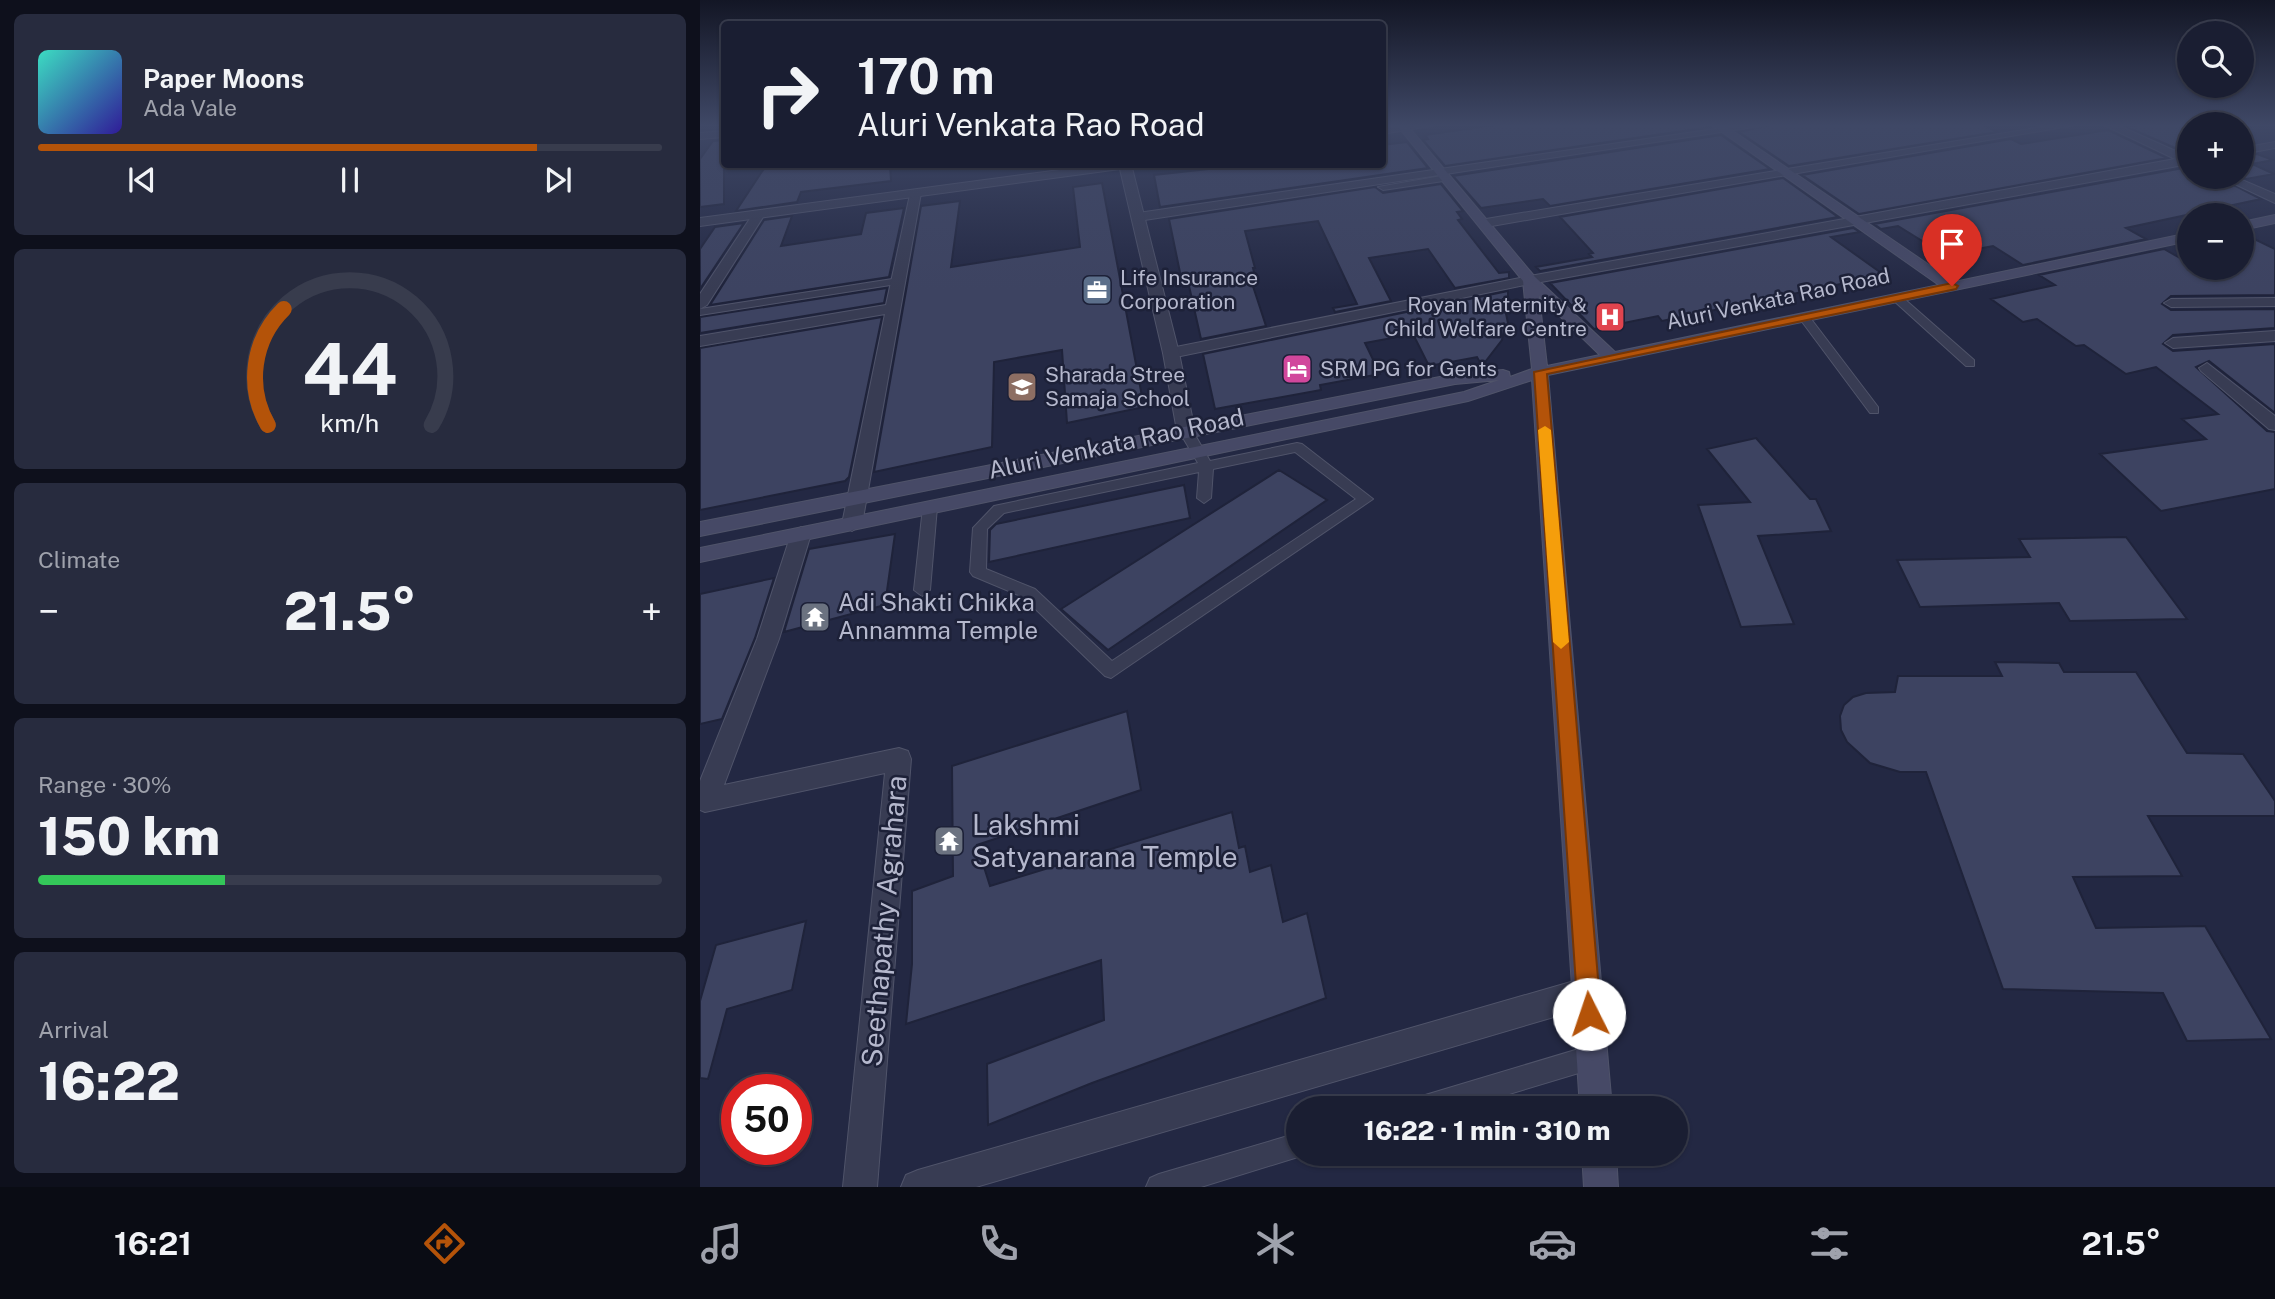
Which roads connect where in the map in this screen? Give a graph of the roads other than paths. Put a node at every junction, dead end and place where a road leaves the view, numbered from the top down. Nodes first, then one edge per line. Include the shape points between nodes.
1 (1011, 180) edge
2 (1132, 180) edge
3 (1397, 180) edge
4 (1414, 180) edge
5 (1449, 180) edge
6 (1749, 180) edge
7 (1798, 180) edge
8 (2078, 180) edge
9 (1383, 187) dead end
10 (2254, 189) edge
11 (915, 193) junction
12 (2275, 198) edge
13 (759, 214) junction
14 (1138, 216) junction
15 (2275, 219) edge
16 (1857, 221) junction
17 (700, 222) edge
18 (1486, 223) junction
19 (2254, 223) edge
20 (2177, 239) edge
21 (1530, 280) junction
22 (899, 281) junction
23 (1952, 286) junction
24 (1897, 298) junction
25 (2275, 302) edge
26 (2171, 303) dead end
27 (700, 305) edge
28 (894, 308) junction
29 (700, 312) edge
30 (1804, 317) junction
31 (2269, 337) edge
32 (700, 341) edge
33 (2173, 343) dead end
34 (2275, 348) edge
35 (1171, 353) junction
36 (1612, 357) junction
37 (1970, 363) dead end
38 (2207, 368) dead end
39 (1540, 372) junction
40 (1874, 410) dead end
41 (2275, 425) edge
42 (1186, 431) junction
43 (1202, 459) junction
44 (857, 497) junction
45 (1204, 498) dead end
46 (930, 508) junction
47 (852, 524) junction
48 (700, 529) edge
49 (801, 534) junction
50 (700, 555) edge
51 (922, 590) dead end
52 (1588, 992) junction
53 (1592, 1057) junction
54 (1462, 1096) edge
55 (1595, 1096) edge
56 (1286, 1149) edge
57 (1600, 1166) edge
58 (860, 1187) edge
59 (918, 1187) edge
60 (1159, 1187) edge
61 (1601, 1187) edge

1 - 11 street
2 - 14 street
3 - 14 street
4 - 9 lane
5 - 18 main road
6 - 18 street
7 - 16 main road
8 - 16 street
10 - 12 street
11 - 13 street
11 - 22 street
13 - 17 street
13 - 27 street
14 - 35 street
15 - 19 main road
16 - 21 street
16 - 23 main road
18 - 21 main road
20 - 23 main road, Aluri Venkata Rao Road
21 - 35 street
21 - 36 main road
21 - 39 main road
22 - 28 street
22 - 29 lane
23 - 24 main road, Aluri Venkata Rao Road
24 - 30 main road, Aluri Venkata Rao Road
24 - 37 lane
25 - 26 street
28 - 32 street
28 - 44 street
30 - 36 main road, Aluri Venkata Rao Road
30 - 40 lane
31 - 33 street
31 - 34 street
35 - 42 street
36 - 39 main road, Aluri Venkata Rao Road
38 - 41 street
39 - 42 main road, Aluri Venkata Rao Road via 1455,379
39 - 43 main road, Aluri Venkata Rao Road via 1468,396
39 - 52 main road
42 - 43 lane
42 - 44 main road, Aluri Venkata Rao Road
43 - 43 lane via 999,509 980,528 978,572 1029,593 1111,671 1366,499 1297,447
43 - 45 lane
43 - 46 main road, Aluri Venkata Rao Road
44 - 47 street
44 - 48 main road, Aluri Venkata Rao Road
46 - 47 main road, Aluri Venkata Rao Road
46 - 51 lane
47 - 49 main road, Aluri Venkata Rao Road
49 - 50 main road, Aluri Venkata Rao Road
49 - 58 street, Seethapathy Agrahara via 768,639 705,800 899,759
52 - 53 main road
52 - 59 street
53 - 54 lane
53 - 55 main road
56 - 60 lane
57 - 61 main road

